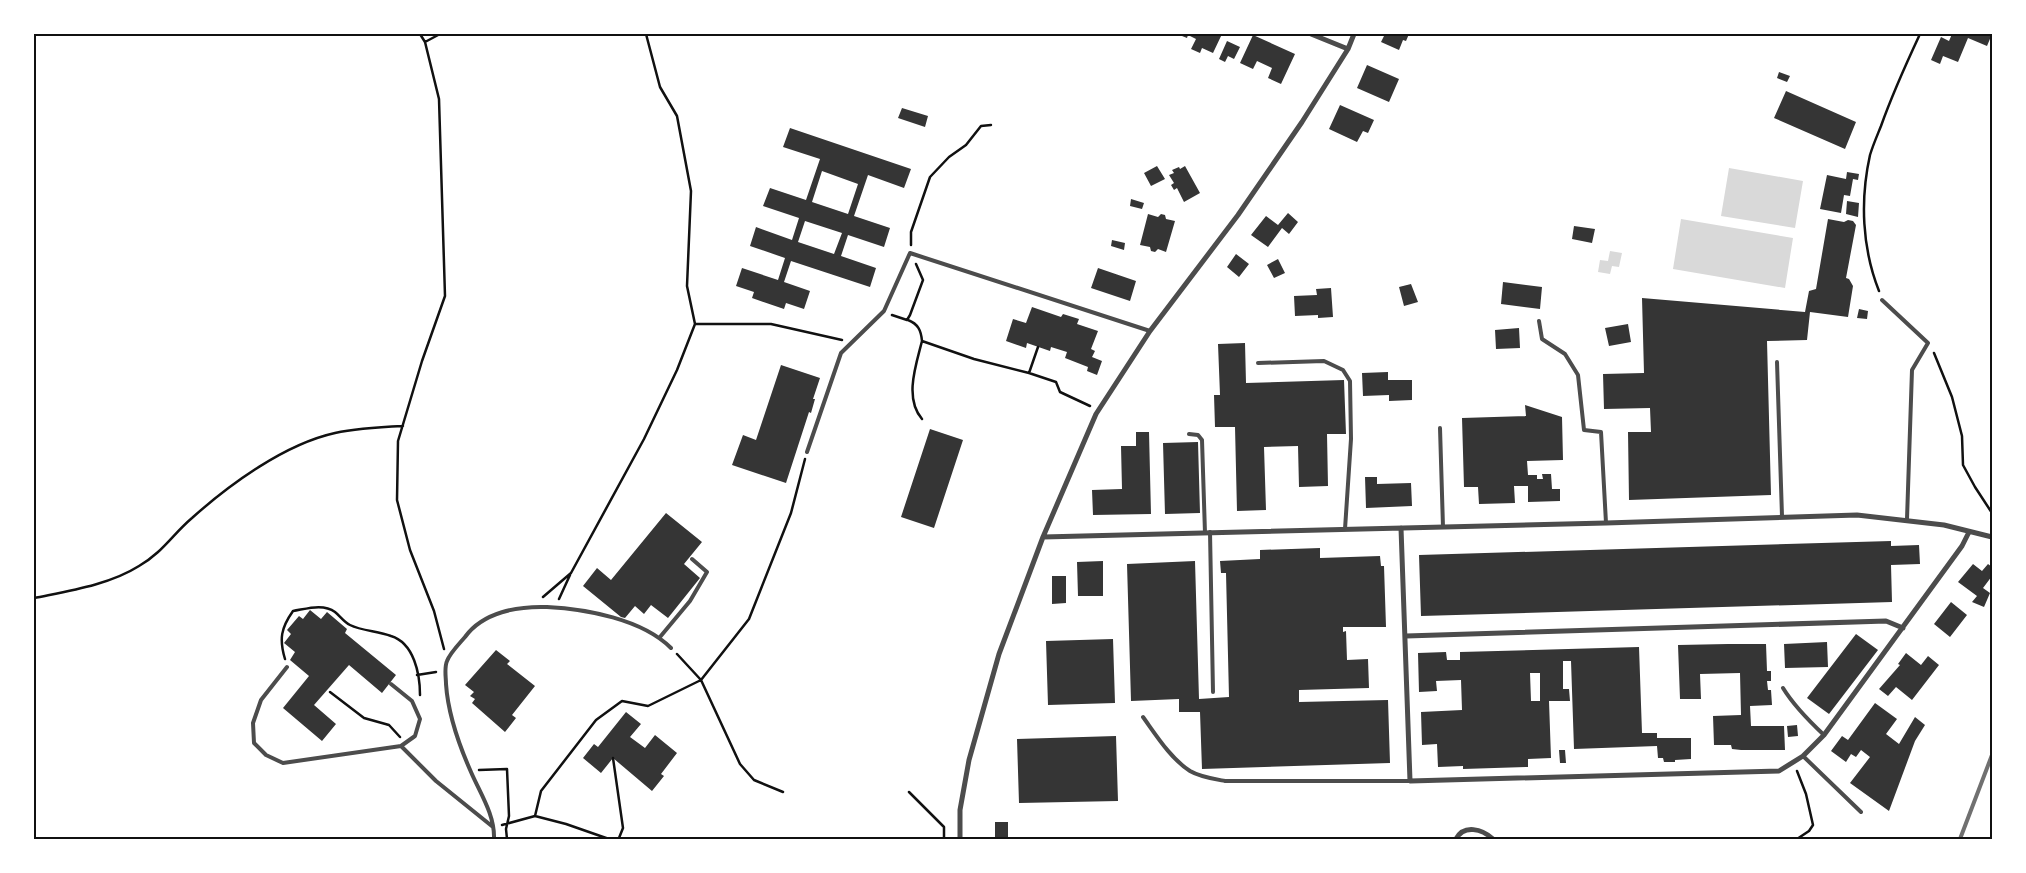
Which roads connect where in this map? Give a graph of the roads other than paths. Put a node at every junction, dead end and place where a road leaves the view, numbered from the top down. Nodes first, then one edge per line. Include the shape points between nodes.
1 (1311, 34) edge
2 (1354, 34) edge
3 (1348, 49) junction
4 (1882, 300) road end
5 (1539, 321) dead end
6 (1150, 331) junction
7 (1778, 362) dead end
8 (1258, 363) dead end
9 (1440, 428) dead end
10 (1189, 434) dead end
11 (807, 452) road end
12 (1782, 516) junction
13 (1908, 519) junction
14 (1606, 523) junction
15 (1443, 527) junction
16 (1401, 528) junction
17 (1345, 529) junction
18 (1208, 532) junction
19 (1969, 532) junction
20 (1043, 537) junction
21 (1992, 537) edge
22 (692, 559) dead end
23 (1903, 628) junction
24 (660, 636) junction
25 (1406, 636) junction
26 (671, 648) road end
27 (288, 667) road end
28 (391, 684) dead end
29 (1783, 688) dead end
30 (1213, 692) dead end
31 (1144, 717) dead end
32 (1824, 735) junction
33 (401, 746) junction
34 (1803, 756) junction
35 (1410, 781) junction
36 (1861, 812) dead end
37 (495, 829) junction
38 (494, 839) edge
39 (960, 839) edge
40 (1456, 839) edge
41 (1493, 839) edge

1 - 3 street
2 - 3 street
3 - 6 street via 1238,215
4 - 13 lane via 1928,343 1912,370
5 - 14 lane via 1542,339 1565,354 1578,375 1584,430 1601,432
6 - 11 lane via 910,253 884,311 841,353
6 - 20 street via 1098,410
7 - 12 lane
8 - 17 lane via 1324,361 1343,370 1350,381 1351,439
9 - 15 lane
10 - 18 lane via 1198,435 1202,440
12 - 13 street via 1857,515
12 - 14 street
13 - 19 street via 1944,524
14 - 15 street
15 - 16 street
16 - 17 street
16 - 25 street
17 - 18 street
18 - 20 street
18 - 30 lane
19 - 21 street
19 - 23 street
20 - 39 street via 986,692 960,810
22 - 24 lane via 708,572 690,601
23 - 25 street via 1886,621
23 - 32 street
24 - 26 lane
24 - 37 lane via 577,608 533,606 499,612 471,628 447,661 447,697 470,770
25 - 35 street
27 - 33 lane via 262,700 253,723 254,743 266,755 283,763
28 - 33 lane via 412,702 420,719 415,736
29 - 32 lane via 1804,717
31 - 35 lane via 1165,748 1190,771 1225,781
32 - 34 street
33 - 37 lane via 436,781
34 - 35 street via 1779,771
34 - 36 lane
37 - 38 lane
40 - 41 street via 1465,830 1480,830

